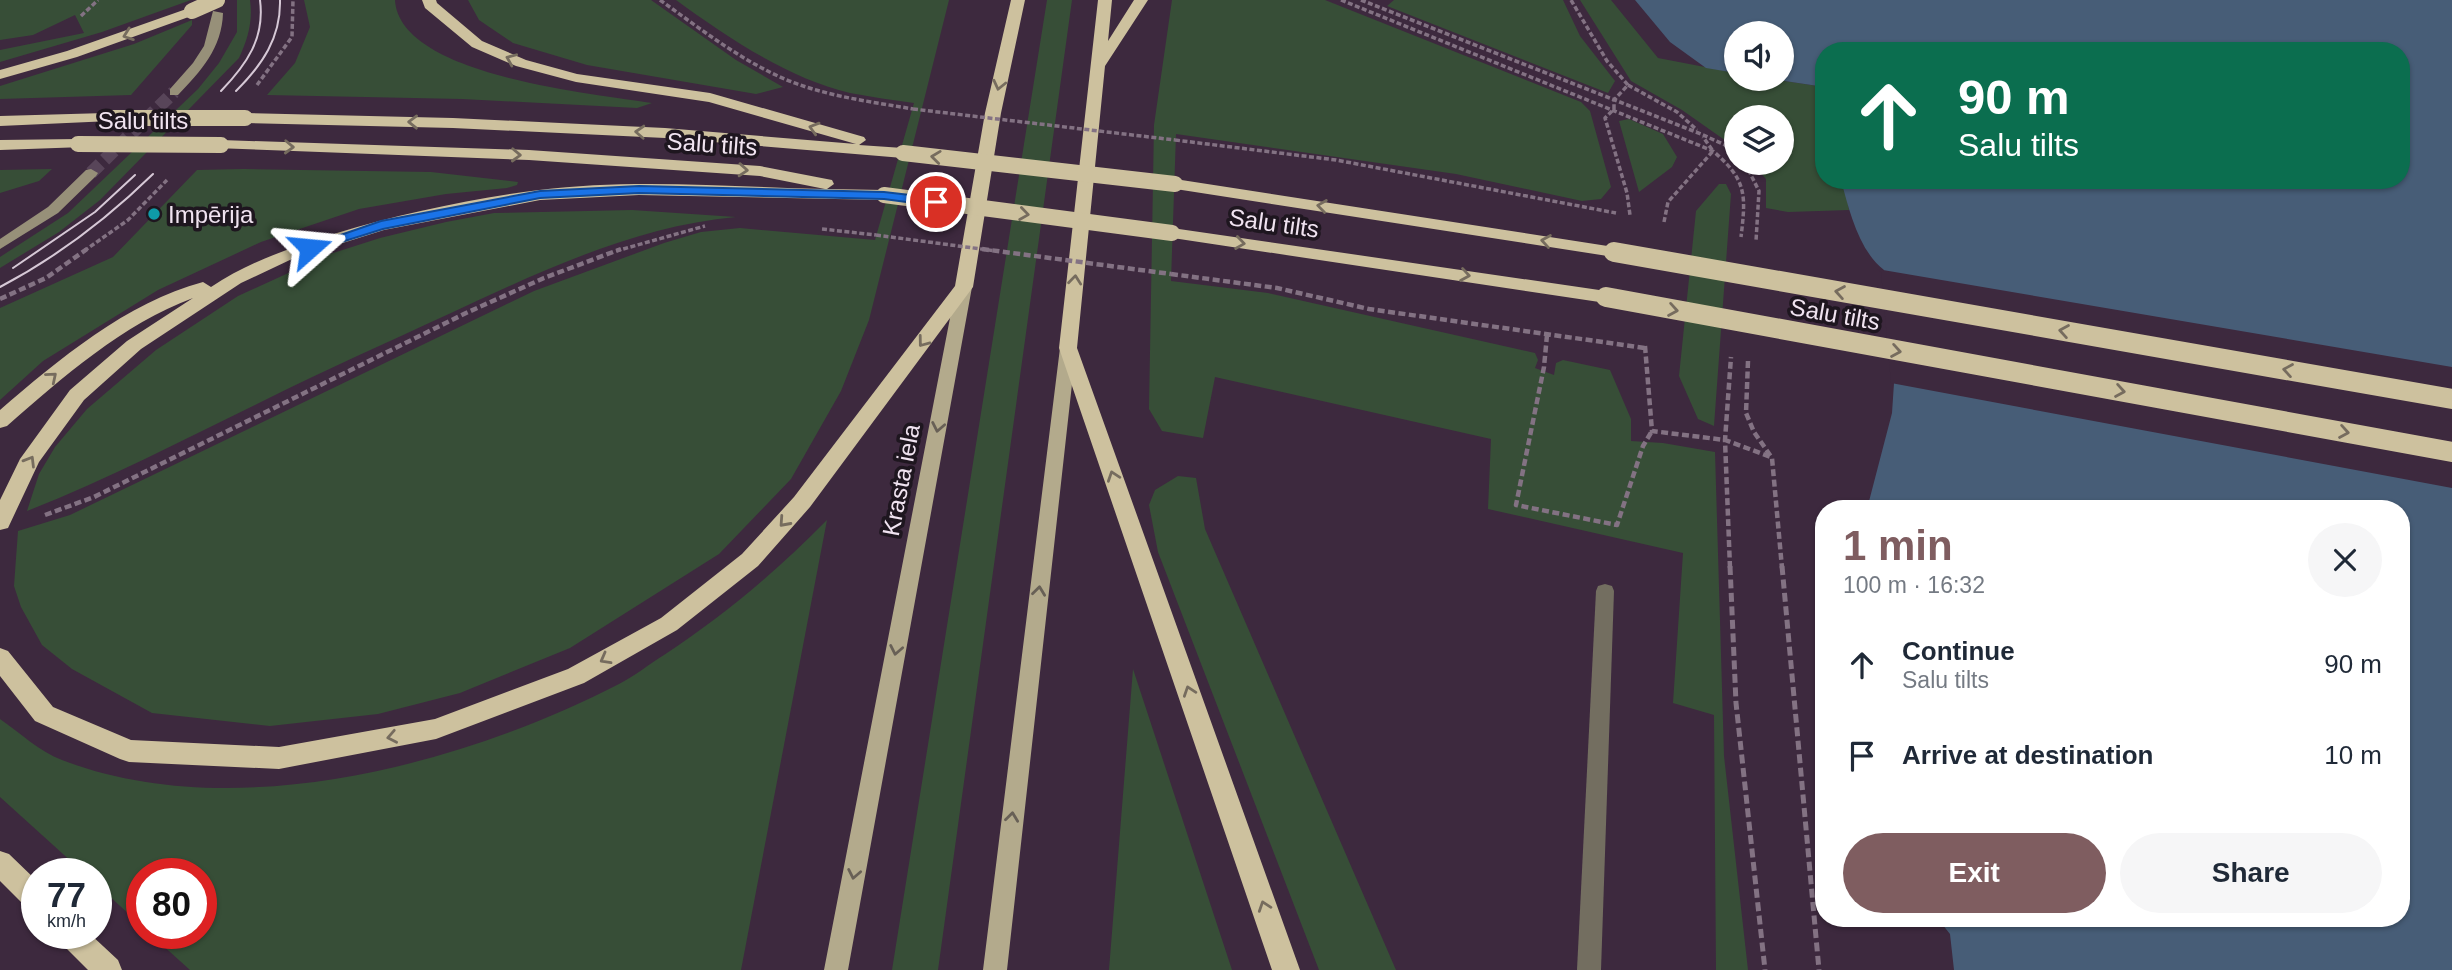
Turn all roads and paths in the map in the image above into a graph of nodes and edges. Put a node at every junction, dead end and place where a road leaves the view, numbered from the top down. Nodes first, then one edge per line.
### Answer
1 (293, 0) edge
2 (429, 0) edge
3 (660, 0) edge
4 (1005, 0) edge
5 (1018, 0) edge
6 (1104, 0) edge
7 (1141, 0) edge
8 (1341, 0) edge
9 (1361, 0) edge
10 (1571, 0) edge
11 (217, 7) edge
12 (1014, 18) junction
13 (1098, 68) junction
14 (0, 75) edge
15 (1628, 85) junction
16 (252, 90) dead end
17 (174, 92) tunnel mouth
18 (1614, 100) junction
19 (1614, 109) junction
20 (0, 121) edge
21 (1701, 134) junction
22 (0, 145) edge
23 (1724, 145) edge
24 (1713, 151) junction
25 (903, 153) junction
26 (90, 173) tunnel mouth
27 (172, 175) dead end
28 (1754, 175) edge
29 (884, 195) junction
30 (1668, 202) dead end
31 (716, 223) dead end
32 (821, 229) dead end
33 (1741, 240) dead end
34 (0, 245) edge
35 (1755, 252) dead end
36 (235, 279) junction
37 (964, 287) junction
38 (0, 299) edge
39 (1547, 335) junction
40 (1645, 336) dead end
41 (1068, 348) junction
42 (1645, 348) junction
43 (1732, 349) dead end
44 (1748, 356) dead end
45 (2452, 399) edge
46 (0, 421) edge
47 (1652, 431) junction
48 (1725, 440) junction
49 (2452, 452) edge
50 (1772, 458) junction
51 (43, 516) dead end
52 (0, 522) edge
53 (1605, 591) dead end
54 (0, 658) edge
55 (0, 863) edge
56 (21, 884) edge
57 (1815, 926) edge
58 (1815, 927) edge
59 (86, 949) edge
60 (108, 970) edge
61 (836, 970) edge
62 (995, 970) edge
63 (1286, 970) edge
64 (1589, 970) edge
65 (1765, 970) edge
66 (1819, 970) edge

1 - 16 path
25 -> 2 highway
3 - 19 path, bridge
4 - 12 highway
5 - 12 highway, Krasta iela
6 - 13 highway
7 - 13 highway
8 - 19 path
9 - 18 path
10 - 15 path
11 -> 14 highway, bridge
11 - 17 street
12 -> 37 highway, Krasta iela
41 -> 13 highway
15 - 18 path
15 - 21 path
18 - 19 path
18 - 21 path
19 - 24 path
25 -> 20 highway, Salu tilts, bridge
21 - 23 path
21 - 24 path
22 -> 29 highway, Salu tilts, bridge
24 - 30 path
24 - 33 path
45 -> 25 highway, Salu tilts, bridge
26 - 34 street
27 - 38 path
28 - 35 path
29 - 36 highway
29 -> 49 highway, Salu tilts, bridge
31 - 51 path
32 - 39 path, bridge
46 -> 36 highway
52 -> 36 highway
37 -> 54 highway
37 -> 61 main road, Krasta iela
39 - 42 path
39 - 47 path
40 - 42 path
62 -> 41 main road
63 -> 41 highway
42 - 47 path
43 - 48 path
44 - 50 path
47 - 48 path
48 - 50 path
48 - 65 path
50 - 57 path
53 - 64 lane
55 - 56 highway
58 - 66 path
59 - 60 highway

